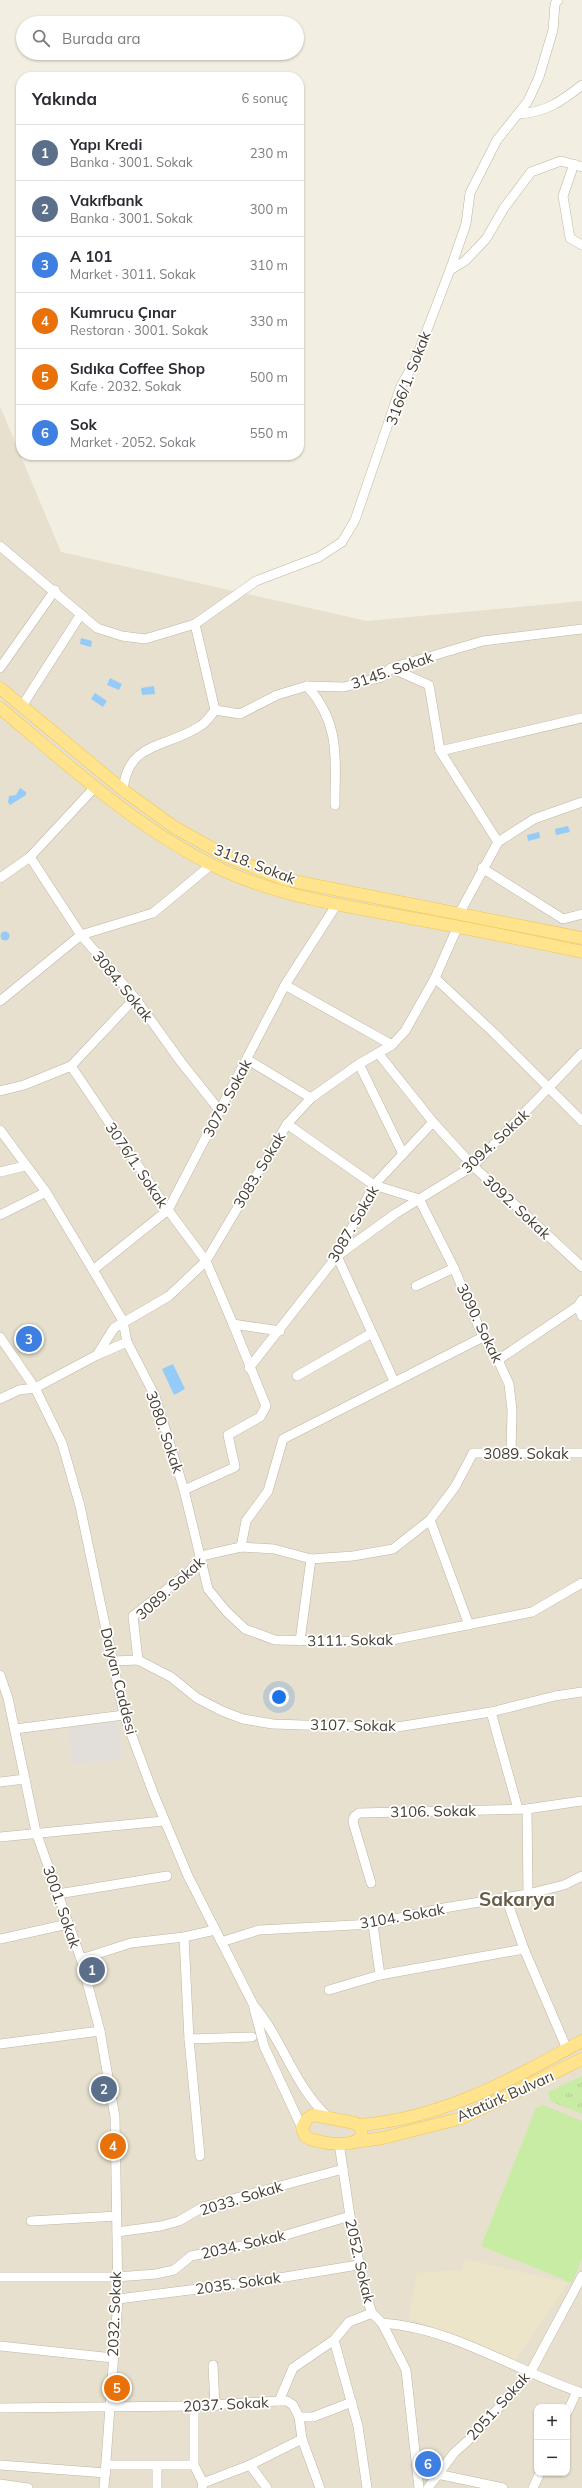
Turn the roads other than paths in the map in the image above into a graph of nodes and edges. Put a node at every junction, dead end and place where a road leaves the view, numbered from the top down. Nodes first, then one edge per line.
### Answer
1 (558, 0) edge
2 (582, 85) edge
3 (518, 114) junction
4 (578, 165) edge
5 (582, 244) edge
6 (450, 270) junction
7 (0, 546) edge
8 (55, 590) junction
9 (81, 614) junction
10 (195, 624) junction
11 (582, 629) edge
12 (0, 668) edge
13 (391, 668) junction
14 (307, 686) junction
15 (0, 688) edge
16 (22, 706) junction
17 (0, 708) edge
18 (215, 710) junction
19 (582, 718) edge
20 (440, 751) junction
21 (95, 787) junction
22 (123, 790) junction
23 (582, 802) edge
24 (335, 805) dead end
25 (498, 842) junction
26 (30, 857) junction
27 (211, 865) junction
28 (482, 868) junction
29 (0, 878) edge
30 (337, 904) junction
31 (460, 912) junction
32 (582, 914) edge
33 (458, 926) junction
34 (81, 935) junction
35 (582, 938) edge
36 (582, 952) edge
37 (434, 978) junction
38 (285, 985) junction
39 (135, 998) junction
40 (0, 1002) edge
41 (392, 1045) junction
42 (378, 1053) junction
43 (582, 1053) edge
44 (248, 1060) junction
45 (359, 1064) junction
46 (71, 1066) junction
47 (549, 1089) junction
48 (0, 1091) edge
49 (311, 1098) junction
50 (220, 1111) junction
51 (582, 1121) edge
52 (433, 1122) junction
53 (287, 1124) junction
54 (0, 1130) edge
55 (403, 1154) junction
56 (25, 1166) junction
57 (473, 1166) junction
58 (0, 1172) edge
59 (374, 1185) junction
60 (46, 1192) junction
61 (419, 1200) junction
62 (168, 1210) junction
63 (0, 1215) edge
64 (337, 1256) junction
65 (206, 1261) junction
66 (582, 1267) edge
67 (454, 1268) junction
68 (93, 1270) junction
69 (416, 1286) dead end
70 (580, 1303) edge
71 (582, 1316) edge
72 (123, 1321) junction
73 (233, 1324) junction
74 (280, 1331) junction
75 (372, 1334) junction
76 (0, 1337) edge
77 (483, 1337) junction
78 (127, 1342) junction
79 (97, 1355) junction
80 (498, 1360) junction
81 (249, 1368) junction
82 (297, 1376) dead end
83 (394, 1381) junction
84 (35, 1388) junction
85 (0, 1399) edge
86 (582, 1453) edge
87 (511, 1454) junction
88 (184, 1490) junction
89 (430, 1520) junction
90 (241, 1547) junction
91 (201, 1556) junction
92 (311, 1559) junction
93 (582, 1583) edge
94 (469, 1625) junction
95 (300, 1641) junction
96 (138, 1660) junction
97 (113, 1661) junction
98 (0, 1675) edge
99 (582, 1692) edge
100 (4, 1698) edge
101 (491, 1712) junction
102 (124, 1715) junction
103 (15, 1729) junction
104 (25, 1779) junction
105 (0, 1782) edge
106 (582, 1801) edge
107 (522, 1809) junction
108 (164, 1820) junction
109 (36, 1832) junction
110 (0, 1837) edge
111 (167, 1876) dead end
112 (582, 1876) edge
113 (371, 1883) dead end
114 (58, 1894) junction
115 (528, 1894) junction
116 (506, 1898) junction
117 (68, 1924) junction
118 (373, 1924) junction
119 (215, 1930) junction
120 (184, 1937) junction
121 (0, 1939) edge
122 (221, 1942) junction
123 (524, 1948) junction
124 (81, 1959) junction
125 (380, 1975) junction
126 (329, 1990) dead end
127 (254, 2006) junction
128 (100, 2031) junction
129 (252, 2037) dead end
130 (189, 2039) junction
131 (582, 2041) edge
132 (0, 2044) edge
133 (567, 2049) junction
134 (582, 2059) edge
135 (328, 2117) junction
136 (359, 2125) junction
137 (302, 2128) junction
138 (355, 2142) junction
139 (340, 2143) junction
140 (200, 2156) dead end
141 (115, 2164) joint
142 (343, 2169) junction
143 (117, 2216) junction
144 (350, 2216) junction
145 (31, 2221) dead end
146 (117, 2232) junction
147 (358, 2264) junction
148 (582, 2276) edge
149 (0, 2277) edge
150 (116, 2277) junction
151 (118, 2299) junction
152 (372, 2313) junction
153 (382, 2323) junction
154 (334, 2340) junction
155 (0, 2346) edge
156 (113, 2358) junction
157 (213, 2364) dead end
158 (530, 2373) junction
159 (579, 2392) edge
160 (279, 2401) junction
161 (352, 2402) junction
162 (194, 2406) junction
163 (215, 2406) junction
164 (112, 2407) junction
165 (0, 2408) edge
166 (570, 2408) edge
167 (299, 2417) junction
168 (302, 2439) junction
169 (194, 2465) junction
170 (250, 2465) junction
171 (0, 2466) edge
172 (157, 2467) junction
173 (106, 2469) junction
174 (437, 2474) junction
175 (539, 2476) edge
176 (0, 2484) edge
177 (203, 2486) edge
178 (28, 2488) edge
179 (104, 2488) edge
180 (157, 2488) edge
181 (267, 2488) edge
182 (320, 2488) edge
183 (367, 2488) edge
184 (419, 2488) edge
185 (428, 2488) edge
186 (503, 2488) edge
187 (533, 2488) edge

1 - 3 street, 3166/1. Sokak
2 - 3 street
3 - 6 street, 3166/1. Sokak
4 - 5 street
4 - 6 street
6 - 10 street, 3166/1. Sokak
7 - 8 street, 3166/1. Sokak
8 - 9 street, 3166/1. Sokak
8 - 12 street
9 - 10 street, 3166/1. Sokak
9 - 16 street
10 - 18 street
11 - 13 street, 3145. Sokak
13 - 14 street, 3145. Sokak
13 - 20 street
14 - 18 street, 3145. Sokak
14 - 24 street
15 - 16 main road, 3118. Sokak
16 - 22 main road, 3118. Sokak
17 - 21 main road, 3118. Sokak
18 - 22 street
19 - 20 street
20 - 25 street
21 - 26 street
21 - 27 main road, 3118. Sokak
22 - 31 main road, 3118. Sokak
23 - 25 street
25 - 28 street
26 - 29 street
26 - 34 street, 3084. Sokak
27 - 30 main road, 3118. Sokak
27 - 34 street
28 - 31 street
28 - 32 street
30 - 33 main road, 3118. Sokak
30 - 38 street, 3079. Sokak
31 - 35 main road, 3118. Sokak
33 - 36 main road, 3118. Sokak
33 - 37 street, 3083. Sokak
34 - 39 street, 3084. Sokak
34 - 40 street
37 - 41 street, 3083. Sokak
37 - 47 street
38 - 41 street
38 - 44 street, 3079. Sokak
39 - 46 street
39 - 50 street, 3084. Sokak
41 - 42 street, 3083. Sokak
42 - 45 street, 3083. Sokak
42 - 52 street, 3092. Sokak
43 - 47 street, 3094. Sokak
44 - 49 street
44 - 50 street, 3079. Sokak
45 - 49 street, 3083. Sokak
45 - 55 street
46 - 48 street
46 - 62 street, 3076/1. Sokak
47 - 51 street
47 - 57 street, 3094. Sokak
49 - 53 street, 3083. Sokak
50 - 62 street, 3079. Sokak
52 - 55 street, 3087. Sokak
52 - 57 street, 3092. Sokak
53 - 59 street
53 - 65 street, 3083. Sokak
54 - 56 street
55 - 59 street, 3087. Sokak
56 - 58 street
56 - 60 street
57 - 61 street, 3094. Sokak
57 - 66 street, 3092. Sokak
59 - 61 street
59 - 64 street, 3087. Sokak
60 - 63 street
60 - 68 street
61 - 64 street, 3094. Sokak
61 - 67 street, 3090. Sokak
62 - 65 street, 3076/1. Sokak
62 - 68 street, 3079. Sokak
64 - 74 street, 3087. Sokak
64 - 75 street
65 - 72 street, 3083. Sokak
65 - 73 street, 3076/1. Sokak
67 - 69 street
67 - 77 street, 3090. Sokak
68 - 72 street
70 - 71 street
70 - 80 street
72 - 78 street, 3080. Sokak
72 - 79 street, 3083. Sokak
73 - 74 street
73 - 81 street, 3076/1. Sokak
74 - 81 street, 3087. Sokak
75 - 82 street
75 - 83 street
76 - 84 street, Dalyan Caddesi
77 - 80 street, 3090. Sokak
77 - 83 street
78 - 79 street
78 - 88 street, 3080. Sokak
79 - 84 street, 3083. Sokak
80 - 87 street, 3090. Sokak
81 - 88 street, 3076/1. Sokak
83 - 90 street
84 - 85 street, 3083. Sokak
84 - 97 street, Dalyan Caddesi
86 - 87 street, 3089. Sokak
87 - 89 street, 3089. Sokak
88 - 91 street, 3080. Sokak
89 - 92 street, 3089. Sokak
89 - 94 street
90 - 91 street, 3089. Sokak
90 - 92 street, 3089. Sokak
91 - 95 street, 3111. Sokak
91 - 96 street, 3089. Sokak
92 - 95 street
93 - 94 street, 3111. Sokak
94 - 95 street, 3111. Sokak
96 - 97 street
96 - 101 street, 3107. Sokak
97 - 102 street, Dalyan Caddesi
98 - 100 street, 3001. Sokak
99 - 101 street, 3107. Sokak
100 - 103 street, 3001. Sokak
101 - 107 street
102 - 103 street
102 - 108 street, Dalyan Caddesi
103 - 104 street, 3001. Sokak
104 - 105 street
104 - 109 street, 3001. Sokak
106 - 107 street, 3106. Sokak
107 - 113 street, 3106. Sokak
107 - 115 street
108 - 109 street
108 - 119 street, Dalyan Caddesi
109 - 110 street
109 - 114 street, 3001. Sokak
111 - 114 street
112 - 115 street, 3104. Sokak
114 - 117 street, 3001. Sokak
115 - 116 street, 3104. Sokak
116 - 118 street, 3104. Sokak
116 - 123 street
117 - 121 street
117 - 124 street, 3001. Sokak
118 - 122 street, 3104. Sokak
118 - 125 street
119 - 120 street
119 - 122 street, Dalyan Caddesi
120 - 124 street
120 - 130 street
122 - 127 street, Dalyan Caddesi
123 - 125 street
123 - 133 street
124 - 128 street, 3001. Sokak
125 - 126 street
127 - 135 street
127 - 137 street
128 - 132 street
128 - 141 street, 3001. Sokak
129 - 130 street
130 - 140 street
131 - 133 main road, Atatürk Bulvarı
133 - 136 main road, Atatürk Bulvarı
134 - 138 main road, Atatürk Bulvarı
135 - 136 main road, Atatürk Bulvarı
135 - 137 main road, Atatürk Bulvarı
136 - 138 main road
137 - 139 main road, Atatürk Bulvarı
138 - 139 main road, Atatürk Bulvarı
139 - 142 street, 2052. Sokak
141 - 143 street, 2032. Sokak
142 - 144 street, 2052. Sokak
142 - 146 street, 2033. Sokak
143 - 145 street
143 - 146 street, 2032. Sokak
144 - 147 street, 2052. Sokak
144 - 150 street, 2034. Sokak
146 - 150 street, 2032. Sokak
147 - 151 street, 2035. Sokak
147 - 152 street, 2052. Sokak
148 - 158 street, 2051. Sokak
149 - 150 street, 2034. Sokak
150 - 151 street, 2032. Sokak
151 - 156 street, 2032. Sokak
152 - 153 street, 2052. Sokak
152 - 154 street, 2037. Sokak
153 - 158 street
153 - 184 street, 2052. Sokak
154 - 160 street, 2037. Sokak
154 - 161 street
155 - 156 street
156 - 164 street, 2032. Sokak
157 - 163 street
158 - 159 street
158 - 174 street, 2051. Sokak
159 - 166 street
160 - 163 street, 2037. Sokak
160 - 167 street
161 - 167 street
161 - 183 street
162 - 163 street, 2037. Sokak
162 - 164 street, 2037. Sokak
162 - 169 street
164 - 165 street, 2037. Sokak
164 - 173 street, 2032. Sokak
167 - 168 street
168 - 170 street
168 - 182 street
169 - 172 street
169 - 177 street
170 - 177 street
170 - 181 street
171 - 173 street
172 - 173 street
172 - 180 street
173 - 179 street, 2032. Sokak
174 - 185 street, 2051. Sokak
174 - 186 street
175 - 187 street
176 - 178 street

